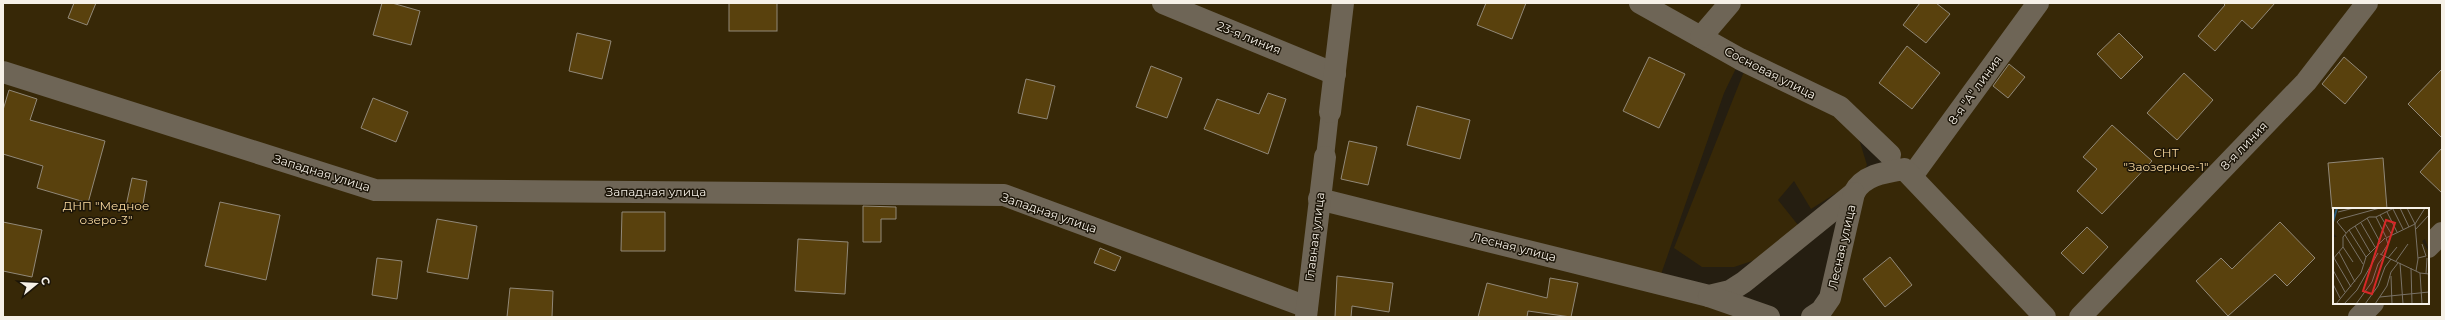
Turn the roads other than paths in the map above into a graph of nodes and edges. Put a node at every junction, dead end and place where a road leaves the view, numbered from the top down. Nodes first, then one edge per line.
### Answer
1 (1163, 3) edge
2 (1343, 3) edge
3 (1640, 3) edge
4 (1730, 3) edge
5 (2038, 3) edge
6 (2366, 3) edge
7 (1701, 37) junction
8 (3, 72) edge
9 (1335, 74) junction
10 (1330, 112) joint
11 (1325, 157) joint
12 (1902, 167) junction
13 (1854, 194) junction
14 (1319, 199) junction
15 (2442, 233) edge
16 (2429, 246) edge
17 (1709, 296) junction
18 (2372, 304) edge
19 (1833, 308) edge
20 (1306, 312) edge
21 (1769, 317) edge
22 (1812, 317) edge
23 (2045, 317) edge
24 (2080, 317) edge
25 (2359, 317) edge

1 - 9 street, 23-я линия
2 - 9 street
3 - 7 street, Сосновая улица
4 - 7 street
5 - 12 street, 8-я "А" линия
6 - 24 street, 8-я линия
7 - 12 street, Сосновая улица
8 - 20 street, Западная улица
9 - 10 street
10 - 11 street
11 - 14 street, Главная улица
12 - 13 street, Лесная улица
12 - 23 street, Сосновая улица
13 - 17 street, Лесная улица
13 - 19 street, Лесная улица
14 - 17 street, Лесная улица
14 - 20 street, Главная улица
15 - 16 street
17 - 21 street, Лесная улица
18 - 25 street
19 - 22 street, Лесная улица

